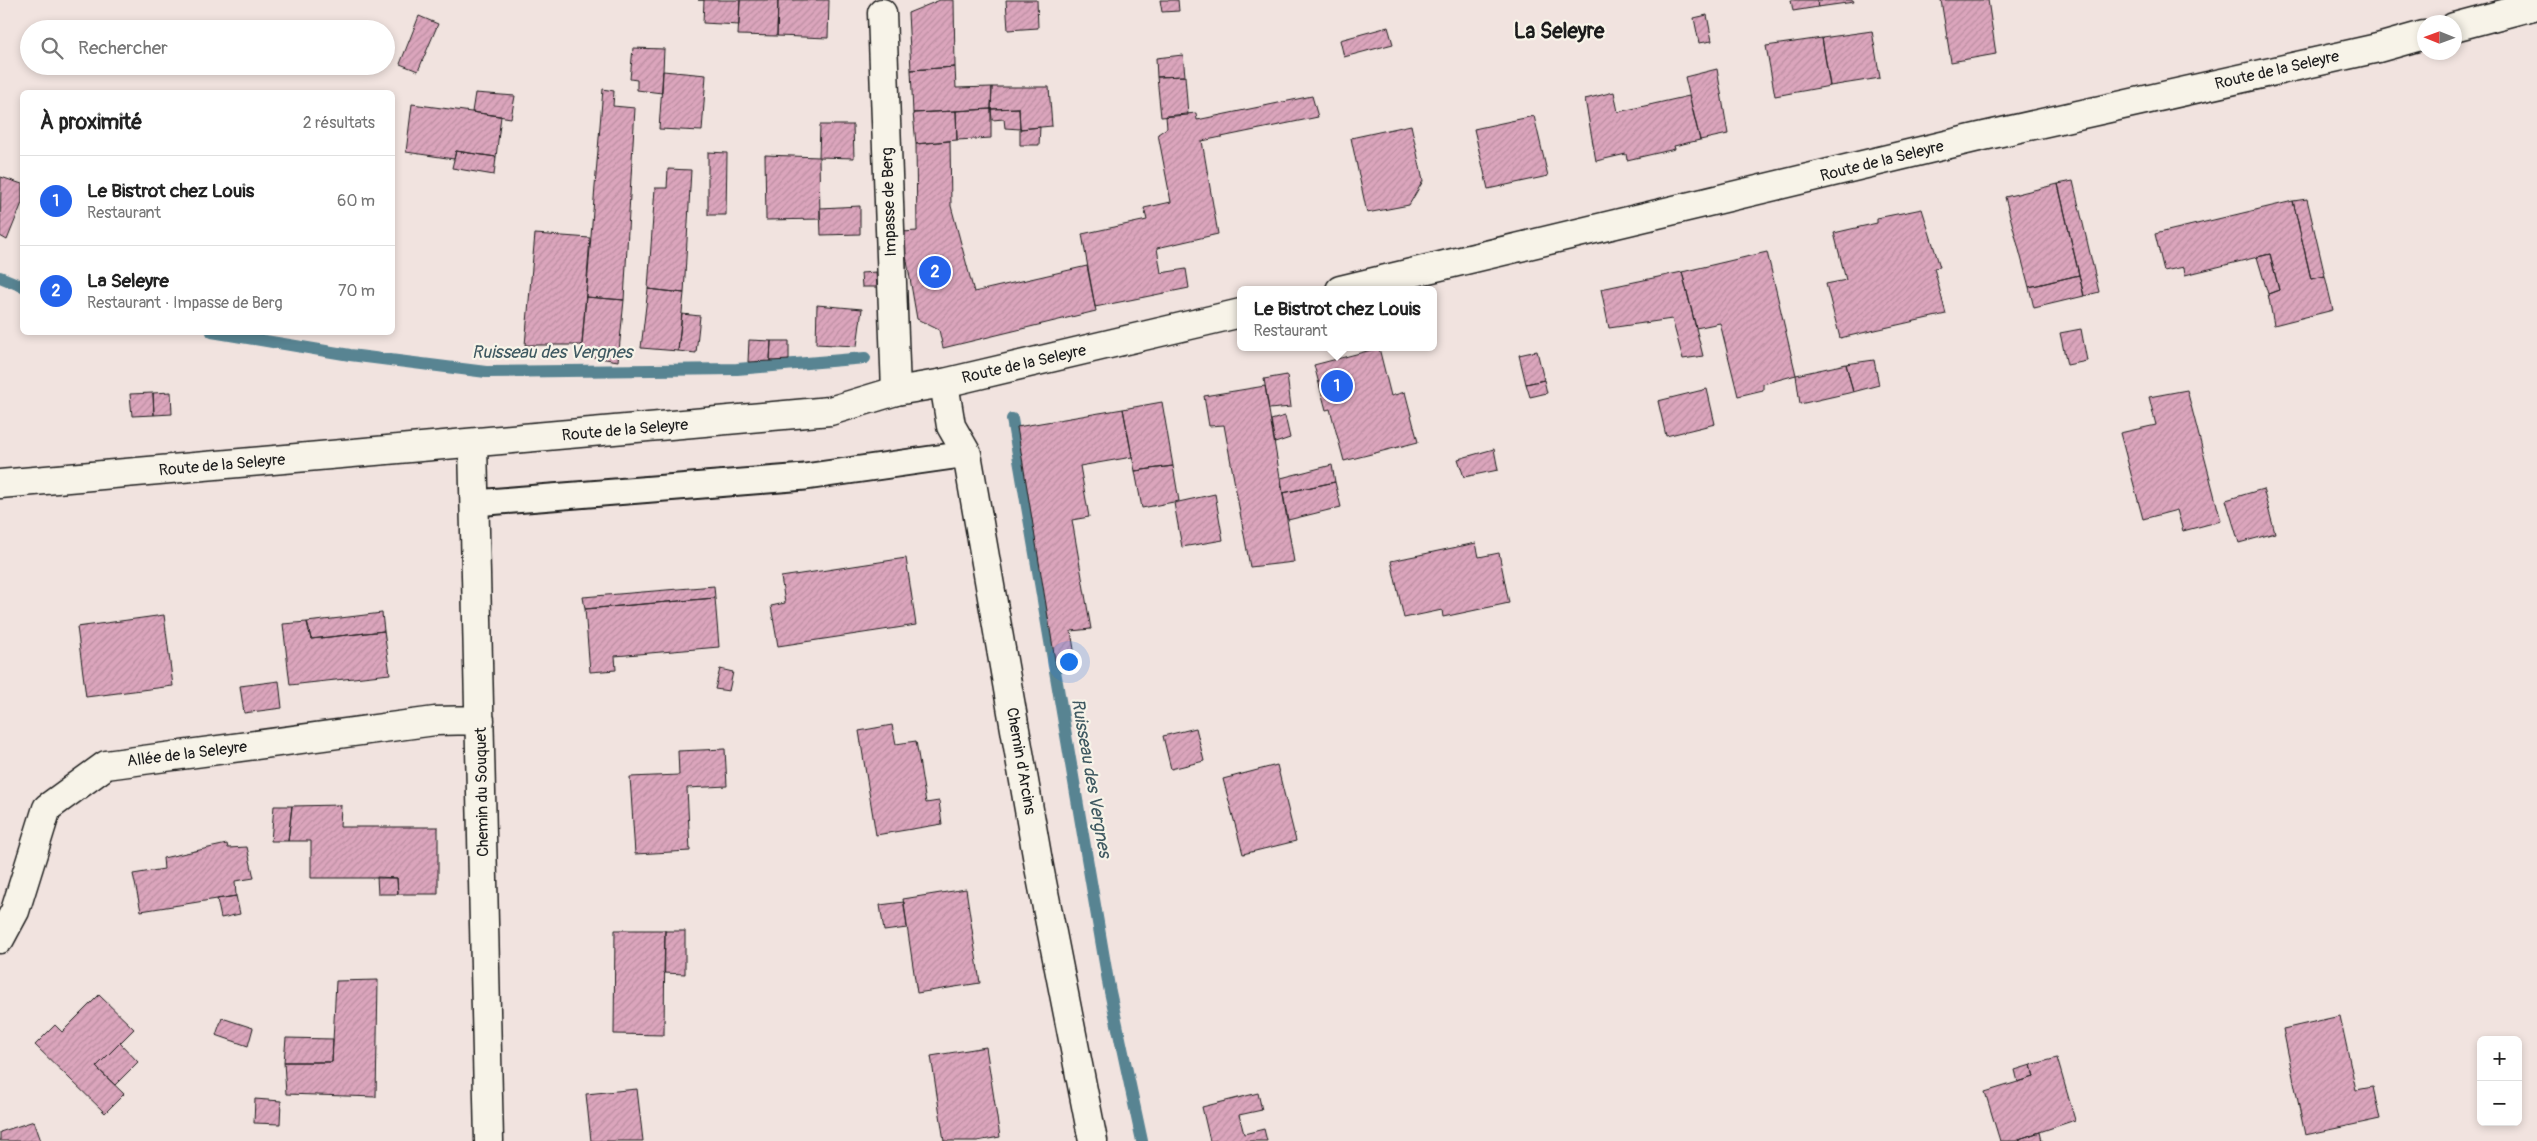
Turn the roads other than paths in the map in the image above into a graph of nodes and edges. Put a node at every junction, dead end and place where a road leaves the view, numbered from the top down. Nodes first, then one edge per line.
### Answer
1 (2537, 5) edge
2 (882, 13) dead end
3 (2462, 25) edge
4 (2417, 37) edge
5 (1357, 286) edge
6 (1237, 314) edge
7 (944, 383) junction
8 (896, 391) junction
9 (474, 444) junction
10 (967, 454) junction
11 (0, 484) edge
12 (475, 503) junction
13 (480, 720) junction
14 (0, 939) edge
15 (489, 1141) edge
16 (1093, 1141) edge

1 - 3 street
2 - 8 street, Impasse de Berg
4 - 5 street, Route de la Seleyre
6 - 7 street, Route de la Seleyre
7 - 8 street, Route de la Seleyre
7 - 10 street, Chemin d'Arcins
8 - 9 street, Route de la Seleyre
9 - 11 street, Route de la Seleyre
9 - 12 street, Chemin du Souquet
10 - 12 lane
10 - 16 street, Chemin d'Arcins
12 - 13 street, Chemin du Souquet
13 - 14 street, Allée de la Seleyre
13 - 15 street, Chemin du Souquet

